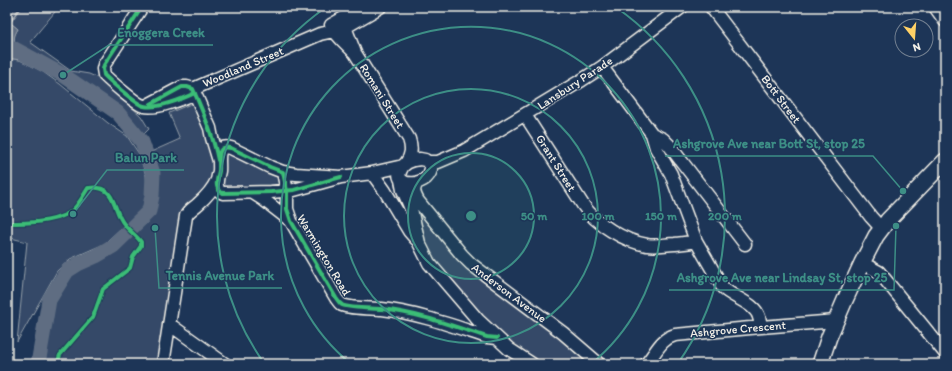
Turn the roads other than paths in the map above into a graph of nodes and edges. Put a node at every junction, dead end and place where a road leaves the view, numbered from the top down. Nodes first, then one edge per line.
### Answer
1 (142, 7) edge
2 (363, 7) edge
3 (380, 7) edge
4 (682, 7) edge
5 (712, 7) edge
6 (935, 7) edge
7 (945, 20) edge
8 (339, 27) junction
9 (602, 67) junction
10 (194, 91) junction
11 (525, 115) junction
12 (210, 128) junction
13 (652, 134) junction
14 (409, 138) junction
15 (231, 148) junction
16 (464, 151) junction
17 (219, 161) junction
18 (945, 161) edge
19 (429, 162) junction
20 (405, 164) junction
21 (283, 172) junction
22 (372, 173) junction
23 (341, 177) junction
24 (217, 180) junction
25 (401, 180) junction
26 (421, 180) junction
27 (287, 191) junction
28 (226, 193) junction
29 (253, 193) junction
30 (199, 203) junction
31 (428, 213) junction
32 (413, 219) junction
33 (291, 221) junction
34 (881, 228) junction
35 (696, 240) junction
36 (419, 241) junction
37 (744, 244) dead end
38 (862, 263) junction
39 (478, 320) junction
40 (836, 321) junction
41 (169, 324) junction
42 (761, 327) junction
43 (459, 328) junction
44 (497, 338) junction
45 (945, 353) edge
46 (648, 362) edge
47 (163, 364) edge
48 (225, 364) edge
49 (532, 364) edge
50 (599, 364) edge
51 (820, 364) edge

1 - 10 street, Woodland Street
2 - 8 street, Woodland Street
3 - 8 street, Woodland Street
4 - 9 street, Lansbury Parade
5 - 34 street, Bott Street
6 - 7 street
8 - 10 street, Woodland Street
8 - 14 street, Romani Street
9 - 11 street, Lansbury Parade
9 - 13 street
10 - 12 street
11 - 16 street, Lansbury Parade
11 - 35 street, Grant Street
12 - 15 street
12 - 17 street
13 - 35 street
13 - 37 street
14 - 19 street, Romani Street
14 - 20 street, Romani Street
15 - 17 street
15 - 21 street
16 - 19 street, Lansbury Parade
16 - 26 street, Lansbury Parade
17 - 24 street
18 - 34 main road
19 - 20 street
19 - 26 street
20 - 22 street
20 - 25 street
21 - 23 street
21 - 27 street
22 - 23 street
22 - 25 street
22 - 36 street
23 - 27 street
24 - 28 street
24 - 30 street
25 - 26 street
25 - 32 street
26 - 31 street, Anderson Avenue
27 - 29 street
27 - 33 street, Warmington Road
28 - 29 street
28 - 30 street
29 - 33 street, Warmington Road
30 - 41 street
31 - 32 street
31 - 50 street, Anderson Avenue
32 - 36 street
33 - 43 street, Warmington Road
34 - 38 main road
35 - 42 street
36 - 39 street
38 - 40 main road
38 - 45 street
39 - 43 street, Warmington Road
39 - 44 street
40 - 42 street, Ashgrove Crescent
40 - 51 main road
41 - 47 street
41 - 48 street
42 - 46 street, Ashgrove Crescent
43 - 44 street, Warmington Road
44 - 49 street

